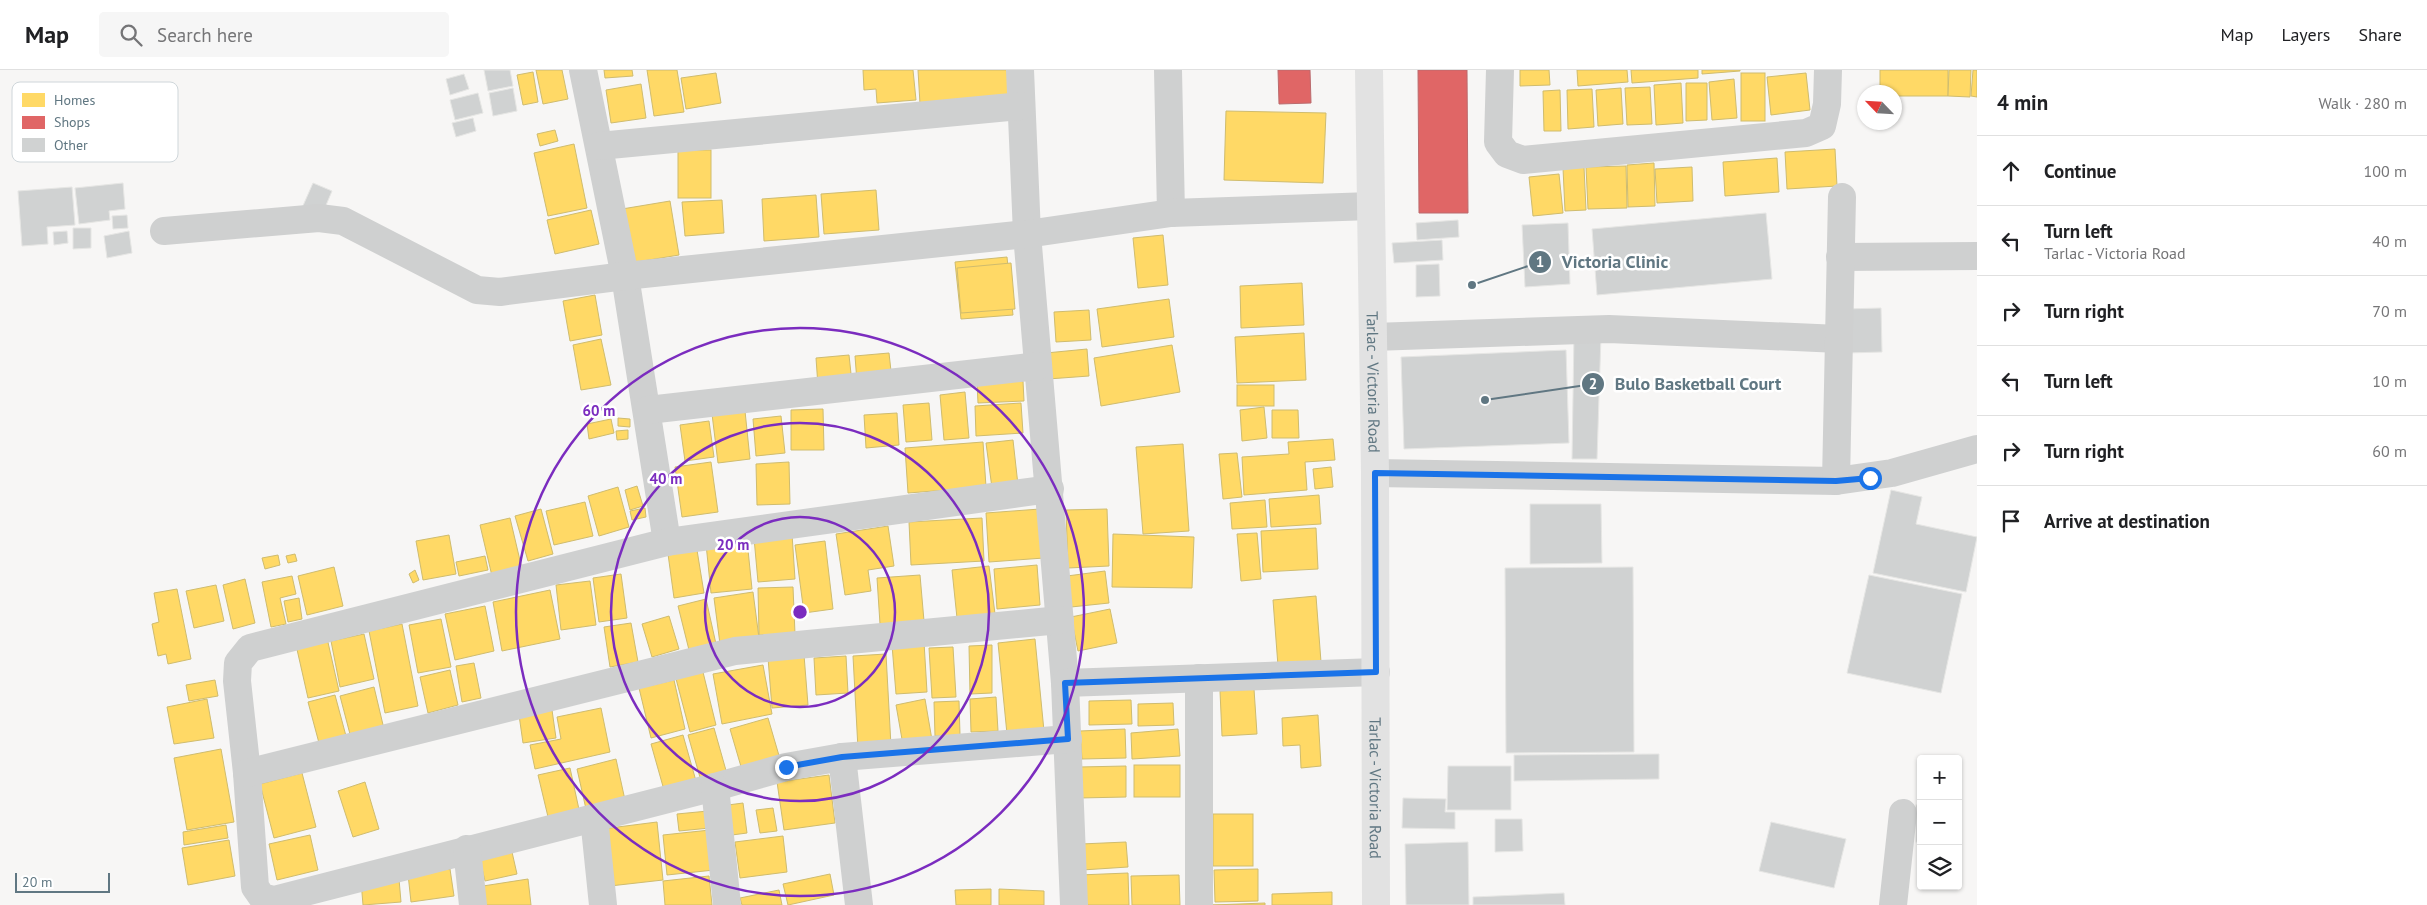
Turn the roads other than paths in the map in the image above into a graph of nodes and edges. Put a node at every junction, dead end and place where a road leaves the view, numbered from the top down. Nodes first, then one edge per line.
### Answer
1 (583, 70) edge
2 (1020, 70) edge
3 (1168, 70) edge
4 (1369, 70) edge
5 (1500, 70) edge
6 (1828, 70) edge
7 (1022, 106) junction
8 (599, 146) junction
9 (1842, 197) dead end
10 (1372, 206) junction
11 (1171, 213) junction
12 (164, 231) dead end
13 (1027, 234) junction
14 (1977, 256) edge
15 (1840, 257) junction
16 (625, 276) junction
17 (1373, 337) junction
18 (1839, 339) junction
19 (1038, 366) junction
20 (648, 410) junction
21 (1977, 449) edge
22 (1375, 473) junction
23 (1836, 481) junction
24 (1050, 489) junction
25 (667, 542) junction
26 (1060, 620) junction
27 (1376, 672) junction
28 (1199, 678) junction
29 (1065, 683) junction
30 (1068, 739) junction
31 (842, 757) junction
32 (247, 774) junction
33 (716, 787) junction
34 (1903, 813) dead end
35 (594, 818) junction
36 (467, 850) junction
37 (341, 893) edge
38 (473, 905) edge
39 (603, 905) edge
40 (727, 905) edge
41 (859, 905) edge
42 (1074, 905) edge
43 (1199, 905) edge
44 (1376, 905) edge
45 (1893, 905) edge

1 - 8 street
2 - 7 street
3 - 11 street
4 - 10 main road, Tarlac - Victoria Road
5 - 6 street
7 - 8 street
7 - 13 street
8 - 16 street
9 - 15 street
10 - 11 street
10 - 17 main road, Tarlac - Victoria Road
11 - 13 street
12 - 16 street
13 - 16 street
13 - 19 street
14 - 15 street
15 - 18 street
16 - 20 street
17 - 18 street
17 - 22 main road, Tarlac - Victoria Road
18 - 23 street
19 - 20 street
19 - 24 street
20 - 25 street
21 - 23 street
22 - 23 street
22 - 27 main road, Tarlac - Victoria Road
24 - 25 street
24 - 26 street
25 - 32 street
26 - 29 street
26 - 32 street
27 - 28 street
27 - 44 main road, Tarlac - Victoria Road
28 - 29 street
28 - 43 street
29 - 30 street
30 - 31 street
30 - 42 street
31 - 33 street
31 - 41 street
32 - 37 street
33 - 35 street
33 - 40 street
34 - 45 street
35 - 36 street
35 - 39 street
36 - 37 street
36 - 38 street

